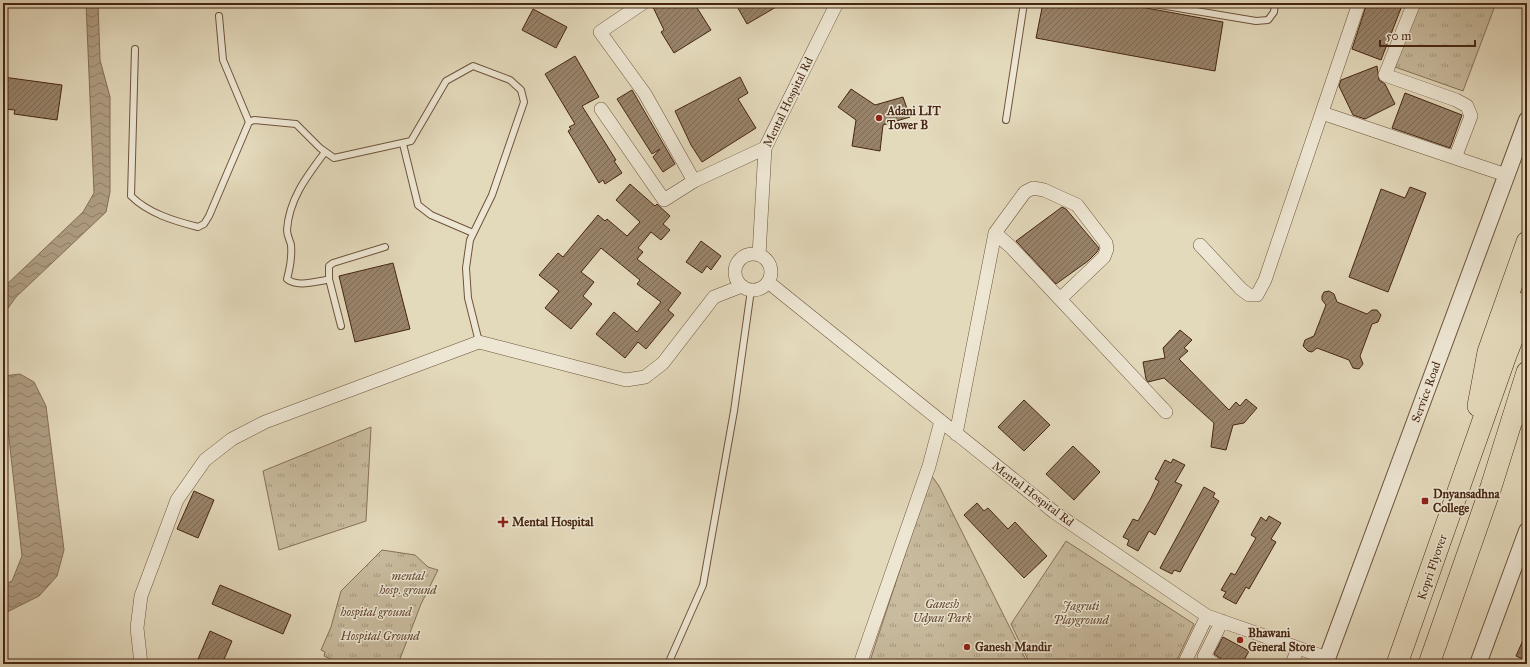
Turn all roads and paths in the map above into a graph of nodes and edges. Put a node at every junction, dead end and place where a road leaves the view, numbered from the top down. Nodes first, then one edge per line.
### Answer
1 (643, 3) edge
2 (837, 3) edge
3 (1024, 3) edge
4 (1148, 3) edge
5 (1275, 3) edge
6 (1359, 3) edge
7 (1414, 3) edge
8 (219, 16) dead end
9 (135, 50) dead end
10 (601, 109) dead end
11 (1322, 113) junction
12 (1006, 120) dead end
13 (1527, 120) edge
14 (249, 122) junction
15 (403, 144) junction
16 (765, 148) junction
17 (325, 152) junction
18 (1455, 158) junction
19 (1506, 175) junction
20 (694, 181) junction
21 (473, 233) junction
22 (995, 233) junction
23 (1527, 242) edge
24 (1200, 246) dead end
25 (386, 247) dead end
26 (759, 255) junction
27 (329, 279) junction
28 (768, 282) junction
29 (746, 288) junction
30 (1060, 299) junction
31 (1527, 302) edge
32 (341, 326) dead end
33 (478, 342) junction
34 (1527, 372) edge
35 (1166, 412) dead end
36 (1526, 417) edge
37 (942, 421) junction
38 (956, 434) junction
39 (1466, 469) junction
40 (1491, 487) junction
41 (1527, 531) edge
42 (1207, 616) junction
43 (1222, 621) junction
44 (1298, 648) junction
45 (1326, 661) edge
46 (141, 664) edge
47 (668, 664) edge
48 (860, 664) edge
49 (1184, 664) edge
50 (1215, 664) edge
51 (1292, 664) edge
52 (1397, 664) edge
53 (1429, 664) edge
54 (1478, 664) edge

1 - 20 street
2 - 16 street, Mental Hospital Rd
3 - 12 lane
4 - 5 lane
6 - 11 street
7 - 18 street
8 - 14 lane
9 - 14 lane
10 - 20 street
11 - 18 street
11 - 24 street
13 - 19 street, Service Road
14 - 17 lane
15 - 17 lane
15 - 21 lane
15 - 21 lane
16 - 20 street
16 - 26 street, Mental Hospital Rd
17 - 27 lane
18 - 19 street
19 - 45 street, Service Road
21 - 33 lane
22 - 30 street
22 - 30 street
22 - 38 street
23 - 39 highway
25 - 27 lane
26 - 28 street
26 - 29 street
27 - 32 lane
28 - 29 street
28 - 37 street, Mental Hospital Rd
29 - 33 street
29 - 47 lane
30 - 35 street
31 - 39 highway
33 - 46 street
34 - 40 highway
36 - 40 highway
37 - 38 street, Mental Hospital Rd
37 - 48 street
38 - 42 street, Mental Hospital Rd
39 - 52 highway, Kopri Flyover
40 - 53 highway
41 - 54 street
42 - 43 street, Mental Hospital Rd
42 - 49 street
43 - 44 street, Mental Hospital Rd
43 - 50 street
44 - 45 street, Mental Hospital Rd
44 - 51 street

